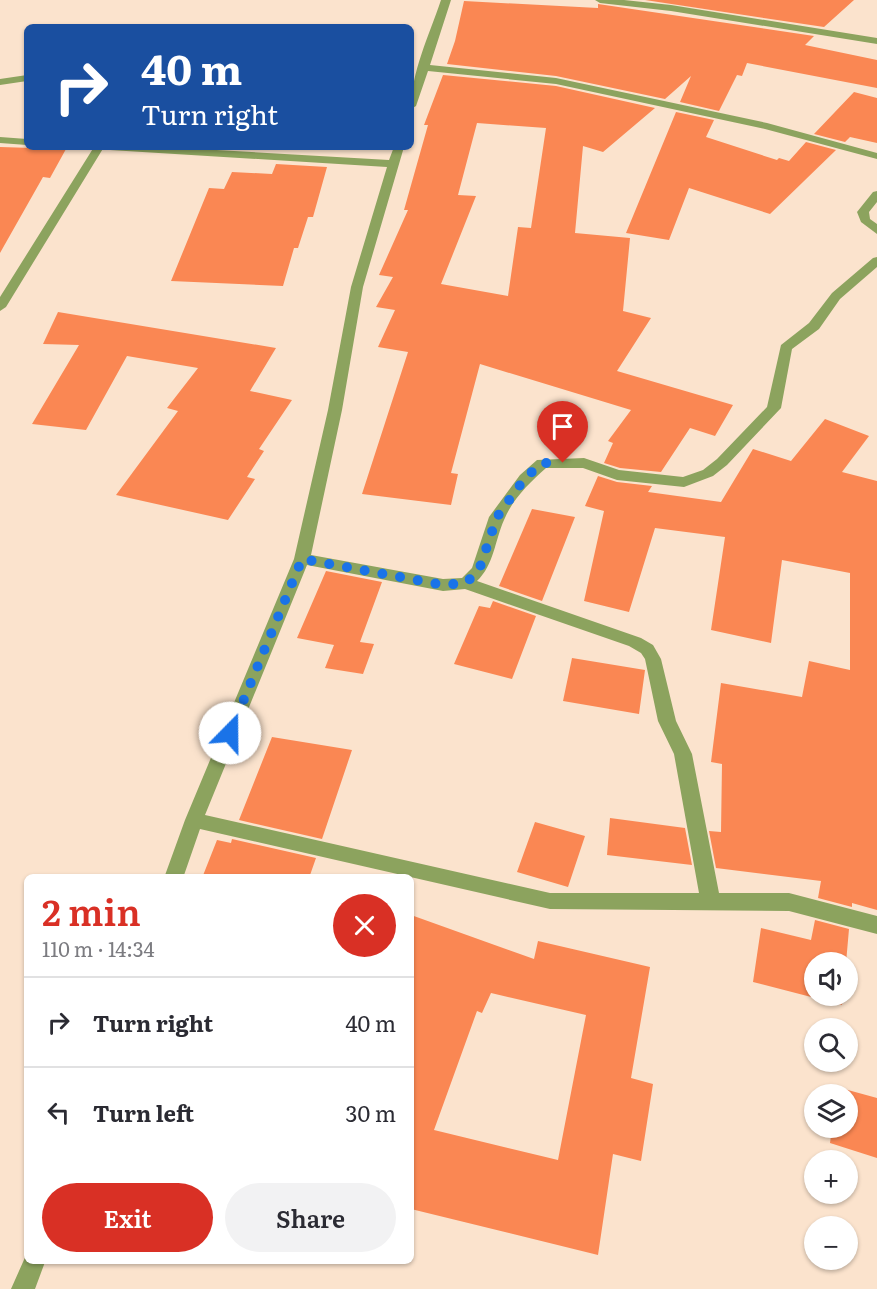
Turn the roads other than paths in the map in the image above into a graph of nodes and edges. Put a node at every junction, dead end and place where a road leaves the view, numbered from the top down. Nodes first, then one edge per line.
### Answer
1 (446, 0) edge
2 (600, 0) edge
3 (877, 41) edge
4 (422, 67) junction
5 (24, 78) edge
6 (0, 82) edge
7 (414, 95) edge
8 (0, 140) edge
9 (24, 142) edge
10 (97, 150) edge
11 (160, 150) edge
12 (398, 150) edge
13 (877, 156) edge
14 (394, 164) junction
15 (877, 194) edge
16 (877, 230) edge
17 (877, 261) edge
18 (0, 307) edge
19 (302, 559) junction
20 (466, 583) junction
21 (194, 820) junction
22 (174, 874) edge
23 (710, 900) junction
24 (877, 925) edge
25 (32, 1264) edge
26 (23, 1289) edge

1 - 4 street
2 - 3 street
4 - 7 street
4 - 13 street
5 - 6 street
8 - 9 street
10 - 18 street
11 - 14 street
12 - 14 street
14 - 19 street
15 - 16 street
17 - 20 street
19 - 20 street
19 - 21 street
20 - 23 street
21 - 22 street
21 - 23 street
23 - 24 street
25 - 26 street

